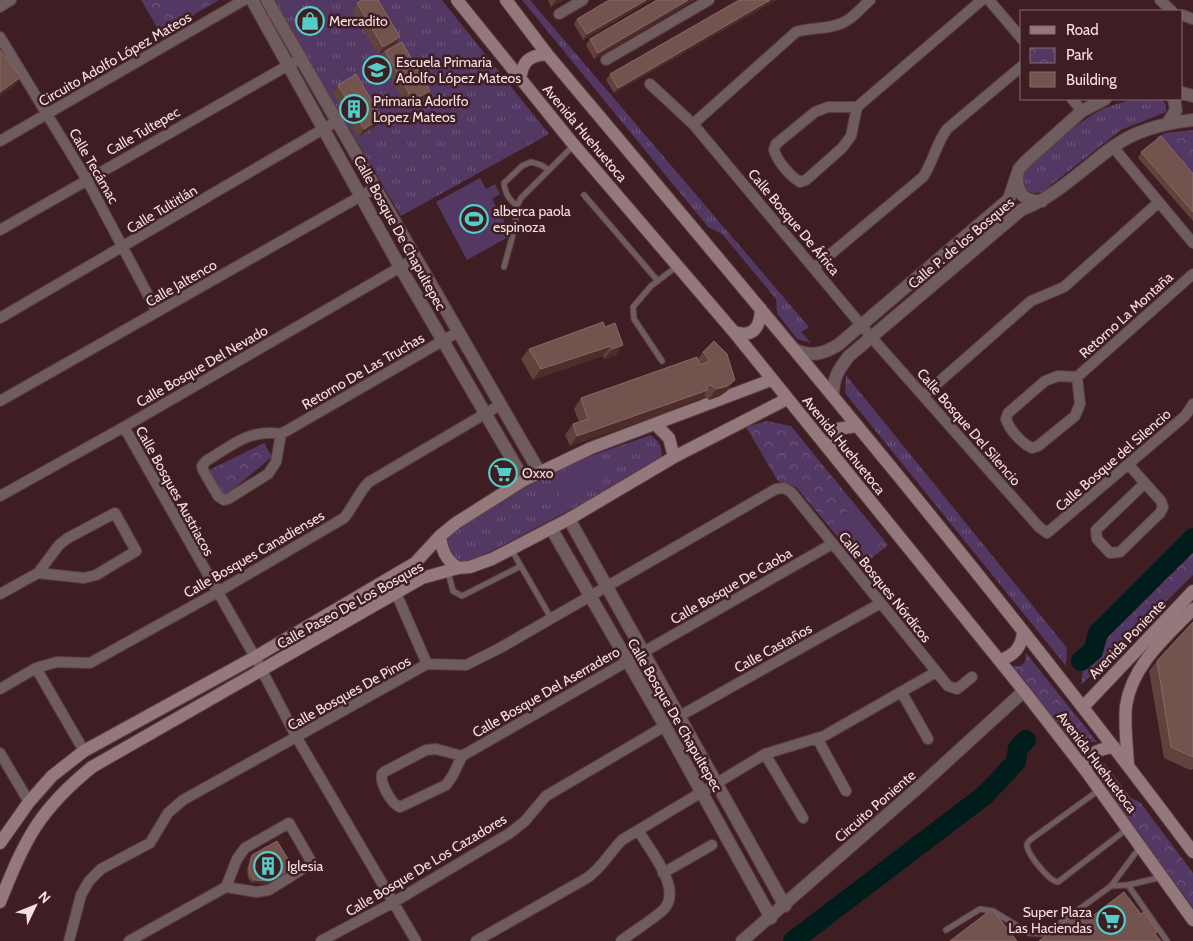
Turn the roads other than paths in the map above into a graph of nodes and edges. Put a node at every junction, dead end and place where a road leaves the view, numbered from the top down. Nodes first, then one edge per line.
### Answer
1 (11, 0) edge
2 (244, 0) edge
3 (252, 0) edge
4 (267, 0) edge
5 (456, 0) edge
6 (506, 0) edge
7 (583, 0) edge
8 (709, 0) edge
9 (870, 0) edge
10 (982, 0) edge
11 (989, 0) edge
12 (1160, 0) edge
13 (0, 7) edge
14 (1171, 10) edge
15 (559, 14) dead end
16 (0, 37) edge
17 (1020, 37) edge
18 (547, 54) junction
19 (301, 58) junction
20 (606, 60) dead end
21 (289, 64) junction
22 (1020, 68) edge
23 (520, 79) junction
24 (650, 84) dead end
25 (1073, 100) edge
26 (1103, 100) edge
27 (1174, 100) edge
28 (857, 107) junction
29 (1082, 111) junction
30 (48, 115) junction
31 (1193, 120) edge
32 (337, 121) junction
33 (1168, 123) junction
34 (693, 124) junction
35 (324, 128) junction
36 (0, 140) edge
37 (574, 145) junction
38 (1113, 147) junction
39 (549, 170) junction
40 (1017, 177) junction
41 (87, 180) junction
42 (375, 188) junction
43 (584, 195) dead end
44 (361, 196) junction
45 (1042, 201) junction
46 (1159, 202) junction
47 (517, 206) junction
48 (0, 230) edge
49 (1193, 243) edge
50 (124, 248) junction
51 (416, 258) junction
52 (678, 266) junction
53 (400, 267) junction
54 (504, 267) dead end
55 (815, 267) junction
56 (1193, 274) edge
57 (658, 281) junction
58 (761, 309) junction
59 (158, 312) junction
60 (0, 318) edge
61 (861, 325) junction
62 (458, 332) junction
63 (734, 332) junction
64 (872, 338) junction
65 (444, 340) junction
66 (795, 350) junction
67 (662, 361) dead end
68 (1077, 377) junction
69 (771, 380) junction
70 (833, 396) junction
71 (923, 396) junction
72 (787, 399) junction
73 (0, 400) edge
74 (1193, 404) edge
75 (500, 405) junction
76 (485, 413) junction
77 (656, 424) junction
78 (857, 426) junction
79 (124, 427) junction
80 (281, 434) junction
81 (830, 450) junction
82 (674, 457) junction
83 (1128, 464) junction
84 (540, 472) junction
85 (524, 480) junction
86 (1146, 483) junction
87 (0, 496) edge
88 (569, 519) junction
89 (551, 528) junction
90 (1047, 533) joint
91 (440, 536) junction
92 (832, 544) junction
93 (510, 548) junction
94 (521, 566) junction
95 (453, 570) junction
96 (38, 573) junction
97 (606, 587) junction
98 (1193, 591) edge
99 (216, 593) junction
100 (396, 593) junction
101 (0, 594) edge
102 (589, 596) junction
103 (881, 603) junction
104 (1193, 609) edge
105 (551, 618) junction
106 (1023, 633) junction
107 (643, 652) junction
108 (255, 657) junction
109 (1000, 660) junction
110 (626, 662) junction
111 (427, 664) junction
112 (36, 668) junction
113 (262, 671) junction
114 (936, 672) junction
115 (972, 677) dead end
116 (0, 689) edge
117 (1024, 691) junction
118 (902, 693) junction
119 (1083, 706) junction
120 (678, 717) junction
121 (665, 726) junction
122 (297, 738) junction
123 (817, 738) junction
124 (928, 739) dead end
125 (1114, 747) junction
126 (84, 750) junction
127 (0, 753) edge
128 (765, 754) junction
129 (462, 756) junction
130 (1128, 764) junction
131 (1086, 771) junction
132 (717, 782) junction
133 (1099, 790) junction
134 (846, 791) dead end
135 (701, 792) junction
136 (28, 802) junction
137 (803, 818) dead end
138 (1127, 829) junction
139 (638, 830) junction
140 (0, 842) edge
141 (712, 845) dead end
142 (1140, 846) junction
143 (1193, 852) edge
144 (663, 873) junction
145 (1162, 877) junction
146 (1128, 885) junction
147 (1111, 886) junction
148 (226, 888) junction
149 (0, 902) edge
150 (394, 902) junction
151 (784, 906) junction
152 (771, 918) junction
153 (1193, 920) edge
154 (946, 930) dead end
155 (69, 941) edge
156 (129, 941) edge
157 (322, 941) edge
158 (416, 941) edge
159 (476, 941) edge
160 (621, 941) edge
161 (742, 941) edge
162 (1168, 941) edge

1 - 13 street
2 - 30 street, Circuito Adolfo López Mateos
3 - 21 street, Calle Bosque De Chapultepec
4 - 19 street, Calle Bosque De Chapultepec
5 - 23 main road, Avenida Huehuetoca
6 - 18 main road, Avenida Huehuetoca
7 - 15 street
8 - 20 street
9 - 34 street
10 - 28 street
11 - 17 street
12 - 14 street
16 - 30 street, Calle Tecámac
18 - 23 main road
18 - 58 main road, Avenida Huehuetoca
19 - 21 street, Calle Tultepec
19 - 32 street, Calle Bosque De Chapultepec
21 - 35 street, Calle Bosque De Chapultepec
21 - 41 street, Calle Tultepec
22 - 55 street
23 - 37 main road, Avenida Huehuetoca
24 - 34 street, Calle Bosque De África
25 - 29 street
26 - 29 street, Calle P. de los Bosques
27 - 33 street
28 - 28 street
29 - 40 street, Calle P. de los Bosques
30 - 36 street, Circuito Adolfo López Mateos
30 - 41 street, Calle Tecámac
31 - 33 street, Calle P. de los Bosques
32 - 35 street, Calle Tultitlán
32 - 42 street, Calle Bosque De Chapultepec
33 - 38 street, Calle P. de los Bosques
34 - 55 street, Calle Bosque De África
35 - 44 street, Calle Bosque De Chapultepec
35 - 50 street, Calle Tultitlán
37 - 39 lane
37 - 52 main road, Avenida Huehuetoca
38 - 45 street, Calle P. de los Bosques
38 - 46 street
39 - 47 lane
39 - 47 lane
40 - 45 street
40 - 61 street, Calle P. de los Bosques
41 - 48 street, Calle Tultepec
41 - 50 street, Calle Tecámac
42 - 44 street, Calle Jaltenco
42 - 51 street, Calle Bosque De Chapultepec
43 - 57 lane
44 - 53 street, Calle Bosque De Chapultepec
44 - 59 street, Calle Jaltenco
45 - 64 street, Calle P. de los Bosques
46 - 49 street
46 - 71 street
47 - 54 lane
50 - 59 street, Calle Tecámac
50 - 60 street, Calle Tultitlán
51 - 53 street, Calle Bosque Del Nevado
51 - 62 street, Calle Bosque De Chapultepec
52 - 57 lane
52 - 63 main road, Avenida Huehuetoca
53 - 65 street, Calle Bosque De Chapultepec
53 - 79 street, Calle Bosque Del Nevado
55 - 61 street, Calle Bosque De África
56 - 68 street, Retorno La Montaña
57 - 67 lane
58 - 63 main road
58 - 66 main road, Avenida Huehuetoca
59 - 73 street, Calle Jaltenco
61 - 64 street, Calle Bosque De África
61 - 66 street, Calle P. de los Bosques
62 - 65 street, Retorno De Las Truchas
62 - 75 street, Calle Bosque De Chapultepec
63 - 69 main road, Avenida Huehuetoca
64 - 70 street, Calle P. de los Bosques
64 - 71 street, Calle Bosque Del Silencio
65 - 76 street, Calle Bosque De Chapultepec
65 - 80 street, Retorno De Las Truchas
66 - 70 main road, Avenida Huehuetoca
68 - 68 street, Retorno La Montaña
69 - 72 main road, Avenida Huehuetoca
69 - 77 main road, Calle Paseo De Los Bosques
70 - 78 main road, Avenida Huehuetoca
71 - 90 street, Calle Bosque Del Silencio
72 - 81 main road, Avenida Huehuetoca
72 - 82 main road, Calle Paseo De Los Bosques
74 - 83 street, Calle Bosque del Silencio
75 - 76 street, Calle Bosques Canadienses
75 - 84 street, Calle Bosque De Chapultepec
76 - 85 street, Calle Bosque De Chapultepec
76 - 99 street, Calle Bosques Canadienses
77 - 82 main road
77 - 84 main road, Calle Paseo De Los Bosques
78 - 81 main road
78 - 106 main road, Avenida Huehuetoca
79 - 87 street, Calle Bosque Del Nevado
79 - 99 street, Calle Bosques Austriacos
80 - 80 street
81 - 109 main road, Avenida Huehuetoca
82 - 88 main road, Calle Paseo De Los Bosques
83 - 86 street
83 - 90 street, Calle Bosque del Silencio
84 - 85 main road, Calle Paseo De Los Bosques
85 - 91 main road, Calle Paseo De Los Bosques
86 - 86 street
88 - 89 main road, Calle Paseo De Los Bosques
88 - 97 street, Calle Bosque De Chapultepec
89 - 93 main road, Calle Paseo De Los Bosques
89 - 102 street, Calle Bosque De Chapultepec
91 - 95 main road
91 - 108 main road, Calle Paseo De Los Bosques
92 - 97 street, Calle Bosques Nórdicos
92 - 103 street, Calle Bosques Nórdicos
92 - 107 street, Calle Bosque De Caoba
93 - 94 lane
93 - 95 main road, Calle Paseo De Los Bosques
94 - 95 lane
94 - 105 lane
95 - 100 main road, Calle Paseo De Los Bosques
96 - 96 street
96 - 101 street
97 - 102 street, Calle Bosques De Pinos
97 - 107 street, Calle Bosque De Chapultepec
98 - 119 main road, Avenida Poniente
99 - 108 street, Calle Bosques Austriacos
99 - 112 street, Calle Bosques Canadienses
100 - 111 street
100 - 113 main road, Calle Paseo De Los Bosques
102 - 105 street, Calle Bosques De Pinos
102 - 110 street, Calle Bosque De Chapultepec
103 - 114 street, Calle Bosques Nórdicos
103 - 120 street, Calle Castaños
104 - 130 main road, Avenida Poniente
105 - 111 street, Calle Bosques De Pinos
106 - 109 main road
106 - 119 main road, Avenida Huehuetoca
107 - 110 street, Calle Bosque Del Aserradero
107 - 120 street, Calle Bosque De Chapultepec
108 - 113 street, Calle Bosques Austriacos
108 - 126 main road, Calle Paseo De Los Bosques
109 - 117 main road, Avenida Huehuetoca
110 - 121 street, Calle Bosque De Chapultepec
110 - 129 street, Calle Bosque Del Aserradero
111 - 122 street, Calle Bosques De Pinos
112 - 116 street, Calle Bosques Canadienses
112 - 126 street
113 - 122 street, Calle Bosques Austriacos
113 - 149 main road, Calle Paseo De Los Bosques
114 - 115 street, Calle Bosques Nórdicos
114 - 118 street
117 - 131 main road, Avenida Huehuetoca
117 - 151 street, Circuito Poniente
118 - 123 street
118 - 124 street
119 - 125 main road, Avenida Huehuetoca
120 - 132 street, Calle Bosque De Chapultepec
121 - 135 street, Calle Bosque De Chapultepec
121 - 150 street, Calle Bosque De Los Cazadores
122 - 150 street, Calle Bosques Austriacos
122 - 155 street, Calle Bosques De Pinos
123 - 128 street
123 - 134 street
125 - 130 main road, Avenida Huehuetoca
125 - 131 main road
126 - 136 main road, Calle Paseo De Los Bosques
127 - 136 street
128 - 132 street
128 - 137 street
129 - 129 street
130 - 143 main road, Avenida Huehuetoca
131 - 133 main road, Avenida Huehuetoca
132 - 135 street
132 - 151 street, Calle Bosque De Chapultepec
133 - 138 main road, Avenida Huehuetoca
133 - 138 lane
135 - 139 street
135 - 152 street, Calle Bosque De Chapultepec
136 - 140 main road, Calle Paseo De Los Bosques
138 - 142 main road, Avenida Huehuetoca
139 - 144 street
139 - 159 street
141 - 144 street
142 - 145 main road, Avenida Huehuetoca
142 - 147 lane
144 - 160 street
145 - 146 lane
145 - 153 main road, Avenida Huehuetoca
146 - 147 lane
146 - 162 lane
147 - 154 lane
148 - 148 street
148 - 156 street
150 - 157 street, Calle Bosque De Los Cazadores
150 - 158 street, Calle Bosques Austriacos
151 - 152 street, Circuito Poniente
152 - 161 street, Circuito Poniente

